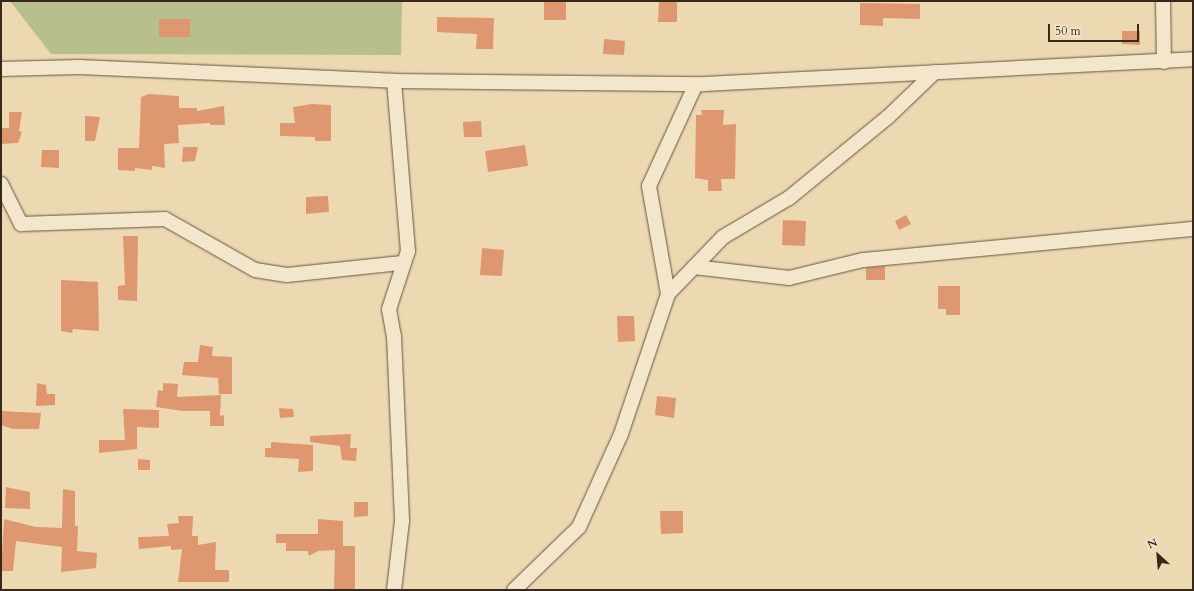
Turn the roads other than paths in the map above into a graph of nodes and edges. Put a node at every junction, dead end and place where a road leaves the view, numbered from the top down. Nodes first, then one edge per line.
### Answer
1 (1163, 1) edge
2 (1193, 59) edge
3 (1164, 62) junction
4 (1, 70) edge
5 (935, 72) junction
6 (394, 81) junction
7 (696, 84) junction
8 (1, 184) edge
9 (1193, 229) edge
10 (402, 263) junction
11 (694, 267) junction
12 (668, 294) junction
13 (394, 590) edge
14 (514, 590) edge

1 - 3 street
2 - 3 street
3 - 5 street
4 - 6 street
5 - 7 street
5 - 11 street
6 - 7 street
6 - 10 street
7 - 12 street
8 - 10 street
9 - 11 street
10 - 13 street
11 - 12 street
12 - 14 street

